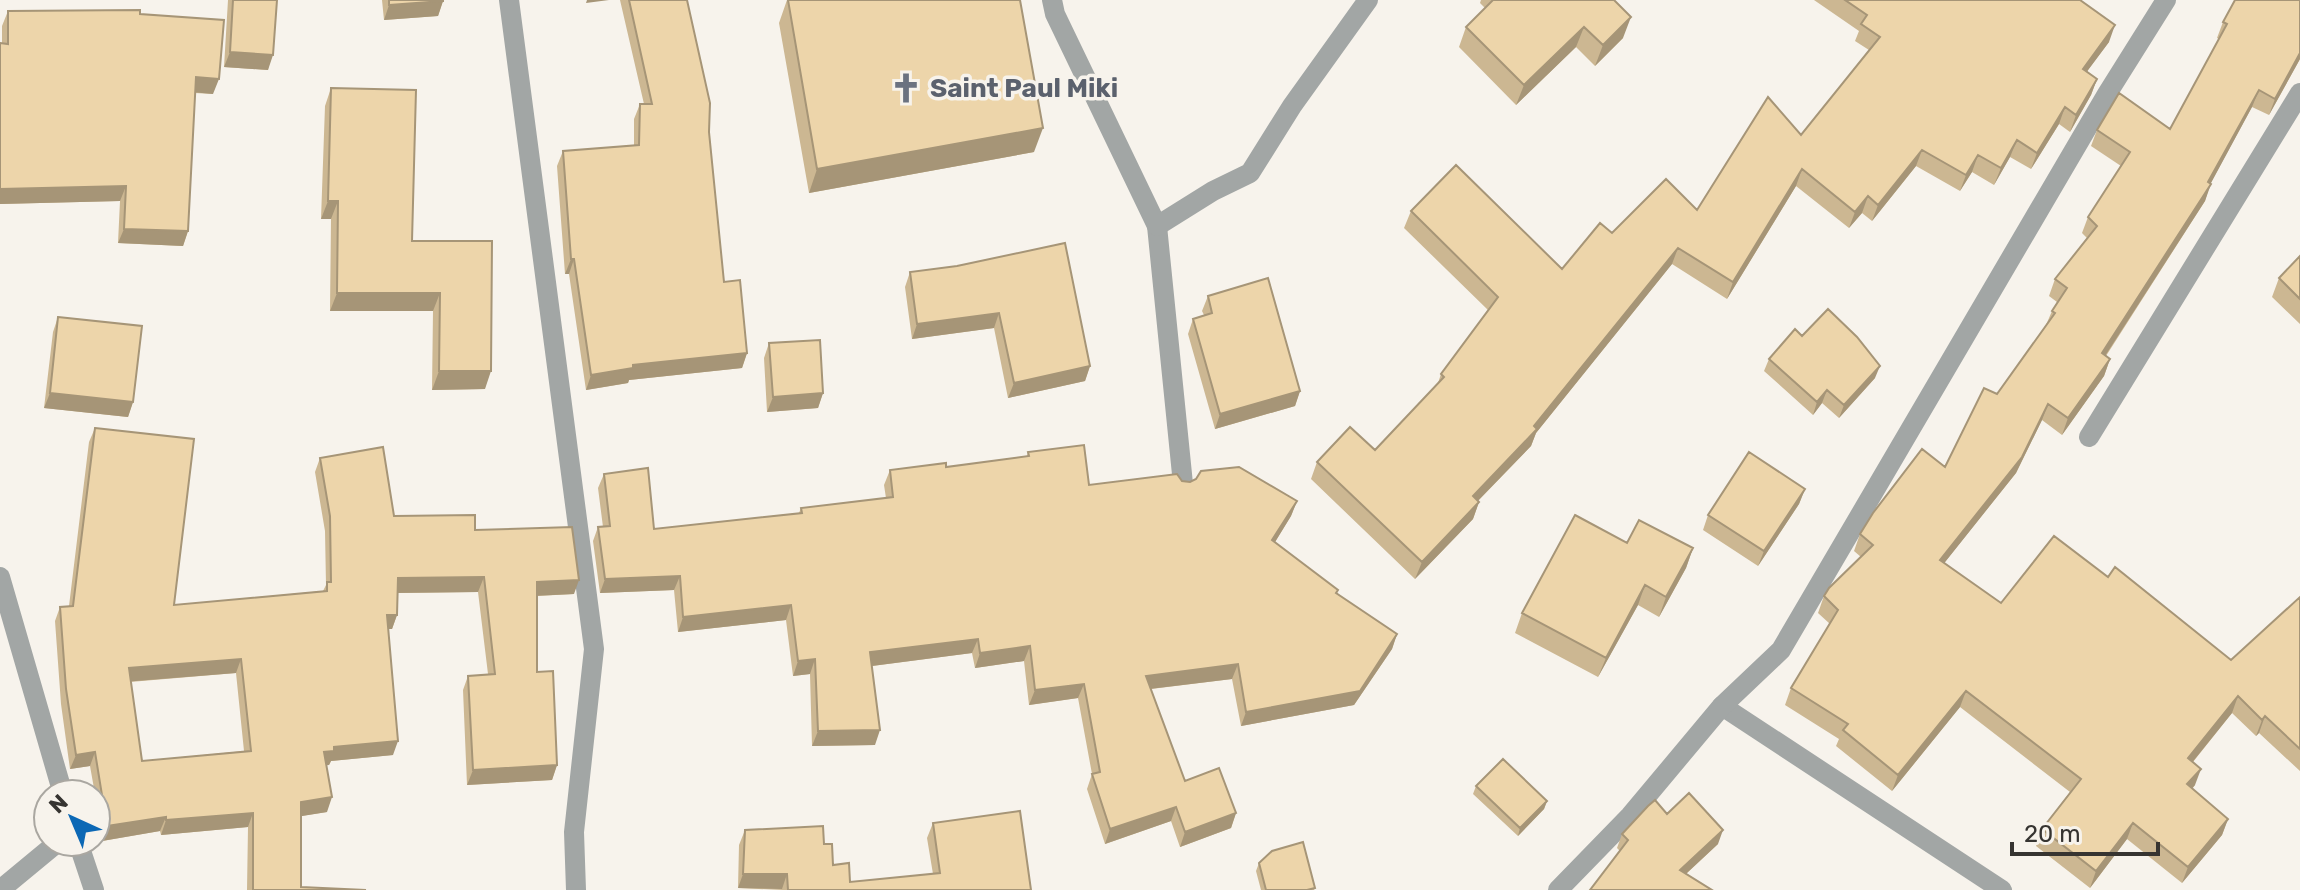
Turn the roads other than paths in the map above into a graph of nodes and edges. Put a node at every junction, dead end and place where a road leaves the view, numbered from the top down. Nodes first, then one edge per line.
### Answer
1 (509, 0) edge
2 (1052, 0) edge
3 (1368, 0) edge
4 (2166, 0) edge
5 (2300, 93) edge
6 (1157, 226) junction
7 (2089, 437) dead end
8 (1183, 484) edge
9 (0, 577) edge
10 (1722, 706) junction
11 (58, 778) edge
12 (39, 858) edge
13 (83, 858) edge
14 (0, 890) edge
15 (94, 890) edge
16 (576, 890) edge
17 (1558, 890) edge
18 (2002, 890) edge

1 - 16 street
2 - 6 street
3 - 6 street
4 - 10 street
5 - 7 street
6 - 8 street
9 - 11 street
10 - 17 street
10 - 18 street
12 - 14 street
13 - 15 street

